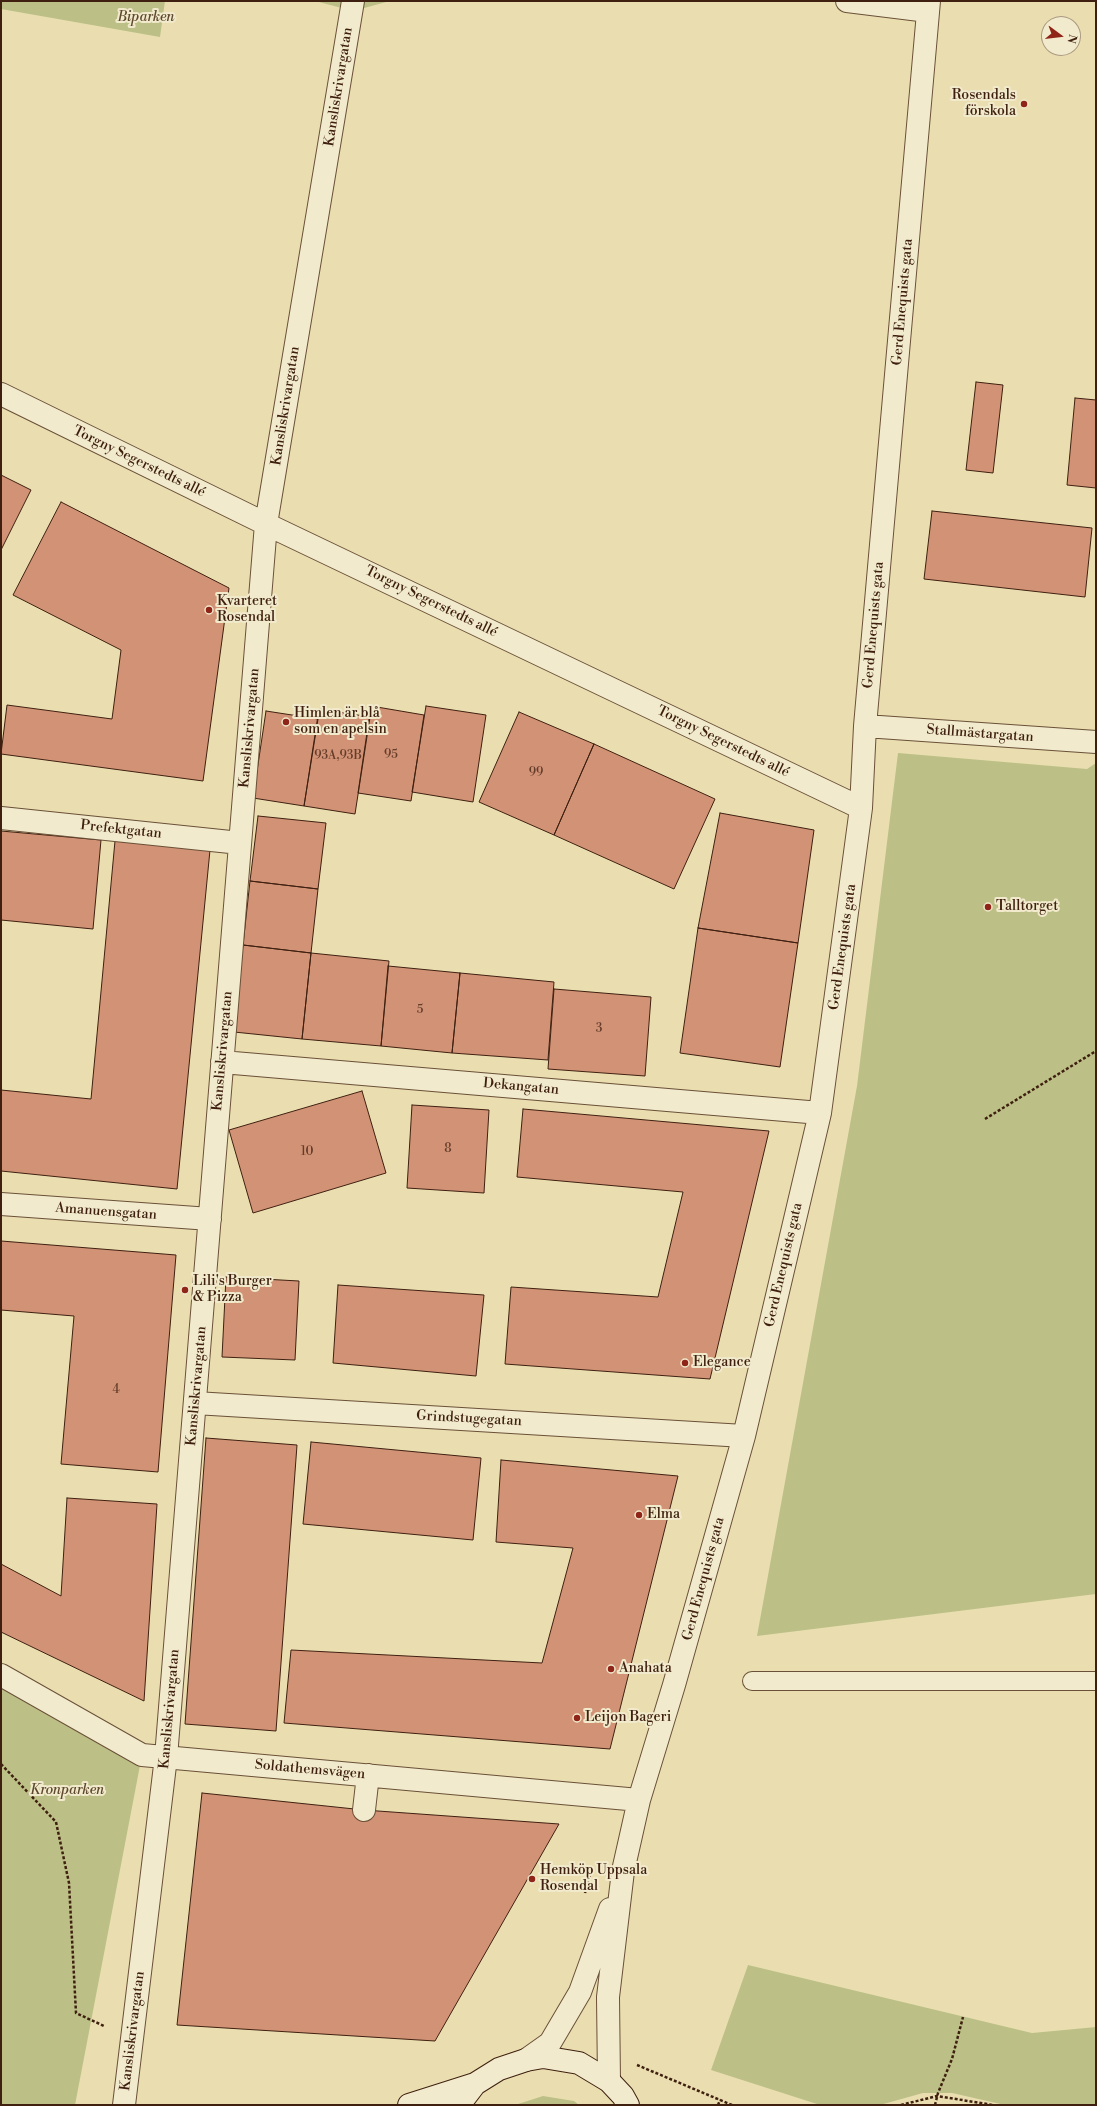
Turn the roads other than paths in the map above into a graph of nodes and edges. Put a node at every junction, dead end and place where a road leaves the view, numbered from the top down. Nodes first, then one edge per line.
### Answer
1 (353, 1) edge
2 (847, 1) edge
3 (929, 6) edge
4 (1, 394) edge
5 (266, 524) junction
6 (865, 726) junction
7 (1096, 742) edge
8 (861, 808) junction
9 (1, 818) edge
10 (240, 843) junction
11 (222, 1062) junction
12 (820, 1113) junction
13 (1, 1204) edge
14 (210, 1219) junction
15 (195, 1403) junction
16 (744, 1436) junction
17 (1, 1675) edge
18 (752, 1681) dead end
19 (1096, 1681) edge
20 (166, 1757) junction
21 (368, 1775) junction
22 (639, 1800) junction
23 (364, 1810) dead end
24 (624, 1870) junction
25 (526, 2060) junction
26 (475, 2084) junction
27 (625, 2097) edge
28 (124, 2105) edge
29 (409, 2105) edge
30 (459, 2105) edge

1 - 5 street, Kansliskrivargatan
2 - 3 street
3 - 6 street, Gerd Enequists gata
4 - 5 street, Torgny Segerstedts allé
5 - 8 street, Torgny Segerstedts allé
5 - 10 street, Kansliskrivargatan
6 - 7 street, Stallmästargatan
6 - 8 street, Gerd Enequists gata
8 - 12 street, Gerd Enequists gata
9 - 10 street, Prefektgatan
10 - 11 street, Kansliskrivargatan
11 - 12 street, Dekangatan
11 - 14 street, Kansliskrivargatan
12 - 16 street, Gerd Enequists gata
13 - 14 street, Amanuensgatan
14 - 15 street, Kansliskrivargatan
15 - 16 street, Grindstugegatan
15 - 20 street, Kansliskrivargatan
16 - 22 street, Gerd Enequists gata
17 - 20 street, Soldathemsvägen
18 - 19 lane
20 - 21 street, Soldathemsvägen
20 - 28 street, Kansliskrivargatan
21 - 22 street, Soldathemsvägen
21 - 23 street
22 - 24 street, Gerd Enequists gata
24 - 25 street, Gerd Enequists gata
24 - 27 street, Gerd Enequists gata
25 - 26 street
25 - 27 street
26 - 29 street
26 - 30 street

